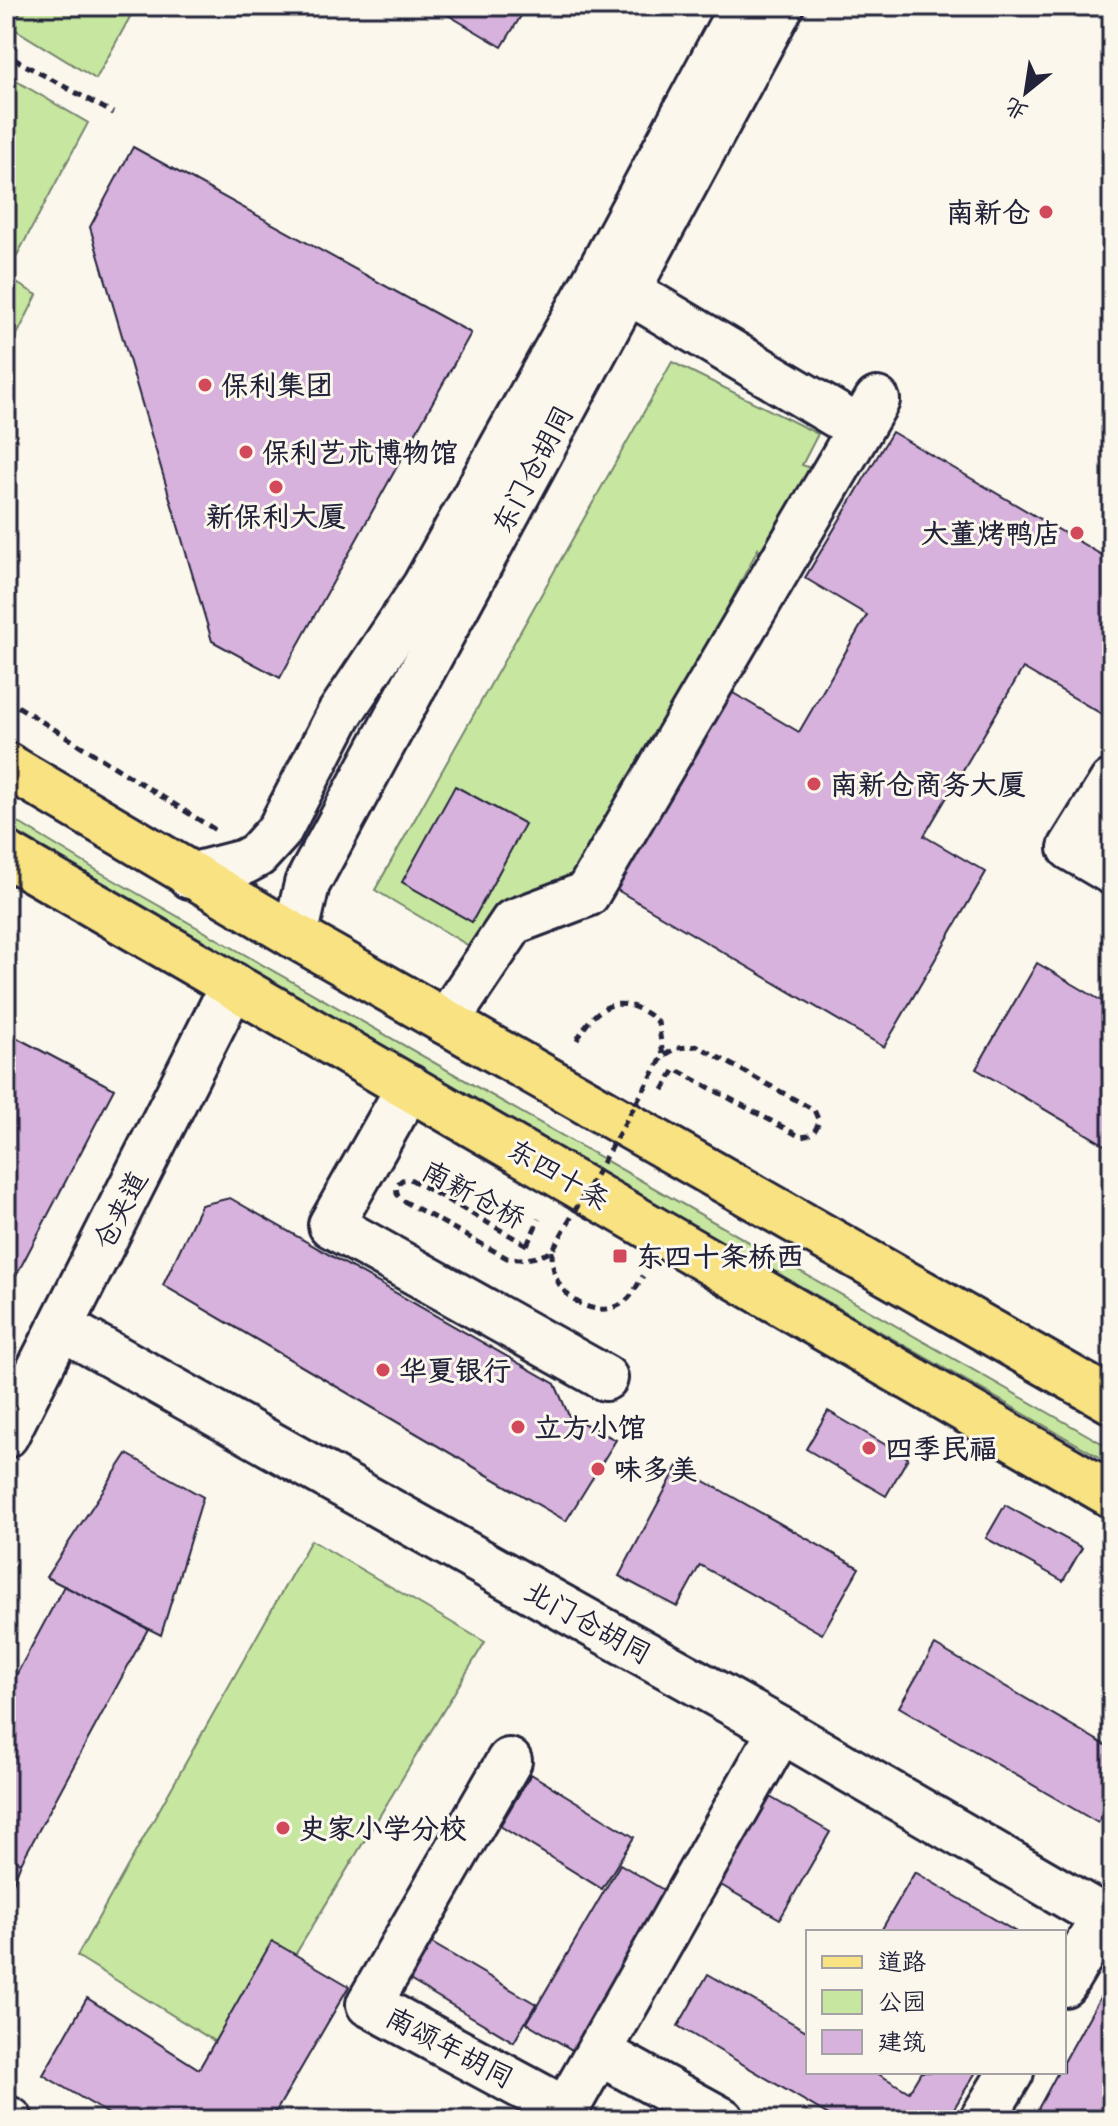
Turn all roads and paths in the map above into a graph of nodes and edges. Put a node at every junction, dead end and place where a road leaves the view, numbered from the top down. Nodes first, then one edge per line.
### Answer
1 (742, 6) edge
2 (781, 6) edge
3 (6, 47) edge
4 (113, 113) dead end
5 (628, 291) junction
6 (6, 699) edge
7 (6, 765) edge
8 (1112, 782) edge
9 (6, 854) edge
10 (257, 855) junction
11 (1112, 872) edge
12 (190, 876) junction
13 (295, 936) junction
14 (233, 985) junction
15 (446, 1022) junction
16 (577, 1040) dead end
17 (663, 1056) junction
18 (409, 1087) junction
19 (663, 1090) dead end
20 (539, 1219) dead end
21 (552, 1251) junction
22 (643, 1276) dead end
23 (61, 1327) junction
24 (605, 1378) dead end
25 (1112, 1401) edge
26 (6, 1435) edge
27 (1112, 1495) edge
28 (781, 1730) junction
29 (509, 1761) dead end
30 (1108, 1920) edge
31 (1066, 1981) edge
32 (600, 2053) junction
33 (1010, 2074) edge
34 (563, 2115) edge
35 (722, 2120) edge
36 (982, 2120) edge

1 - 10 street, 东门仓胡同
2 - 5 street, 东门仓胡同
3 - 4 path
5 - 13 street, 东门仓胡同
5 - 15 street
6 - 10 path
7 - 12 main road
8 - 11 street
9 - 14 main road, 东四十条
10 - 12 street
12 - 13 main road
13 - 15 main road
14 - 18 main road, 东四十条
14 - 23 street, 仓夹道
15 - 25 main road
16 - 17 path
17 - 19 path, bridge
17 - 21 path, 南新仓桥, bridge
18 - 24 street
18 - 27 main road, 东四十条
20 - 21 path, 南新仓桥, bridge
21 - 22 path
23 - 26 street, 仓夹道
23 - 28 street, 北门仓胡同
28 - 30 street, 北门仓胡同
28 - 32 street
29 - 34 street, 南颂年胡同
30 - 31 street
32 - 34 street
32 - 35 street
33 - 36 street

